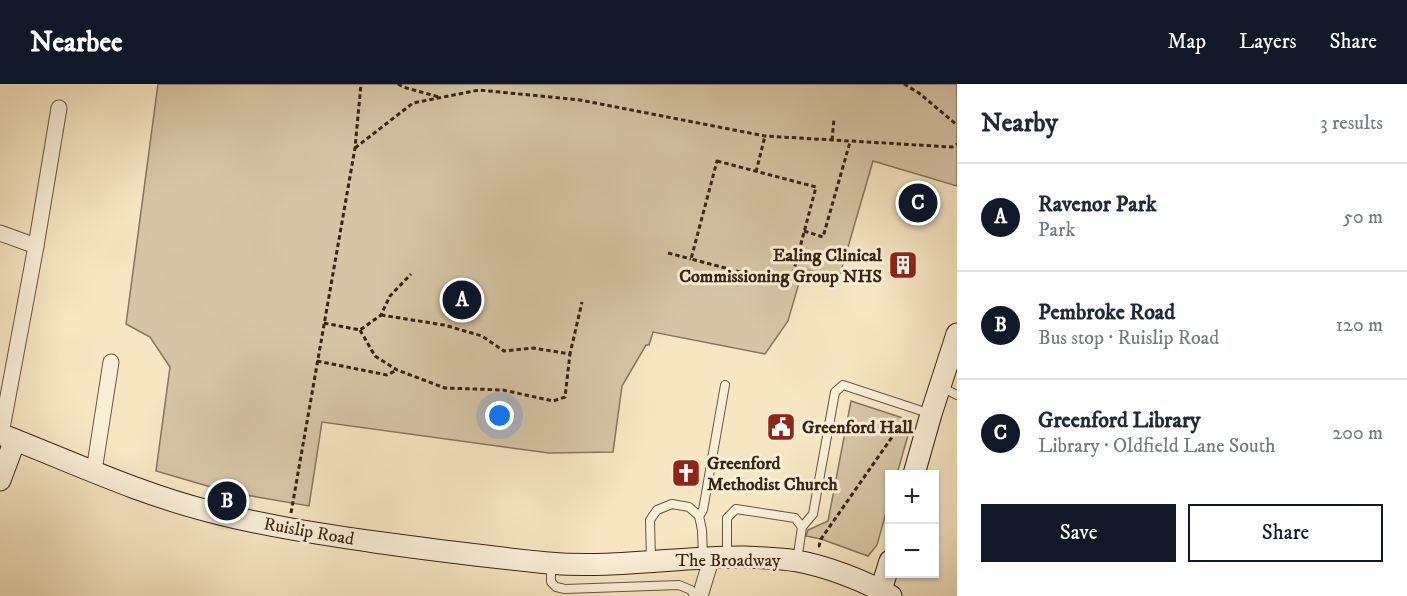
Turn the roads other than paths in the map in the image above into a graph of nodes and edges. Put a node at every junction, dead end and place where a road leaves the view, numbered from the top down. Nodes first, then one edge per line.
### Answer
1 (59, 108) dead end
2 (0, 233) edge
3 (36, 246) junction
4 (957, 333) edge
5 (111, 362) dead end
6 (725, 385) dead end
7 (949, 391) edge
8 (922, 411) junction
9 (5, 436) edge
10 (915, 470) edge
11 (94, 471) junction
12 (0, 480) edge
13 (699, 516) junction
14 (802, 527) junction
15 (799, 552) junction
16 (714, 557) junction
17 (651, 562) junction
18 (551, 563) junction
19 (595, 565) joint
20 (888, 578) edge
21 (886, 593) edge
22 (694, 596) edge
23 (700, 596) edge

1 - 3 street
2 - 3 street
3 - 9 street
4 - 7 main road
5 - 11 street
6 - 13 lane
7 - 8 main road
8 - 10 main road
8 - 14 lane
9 - 11 main road, Ruislip Road
9 - 12 main road
11 - 18 main road, Ruislip Road
13 - 16 lane
13 - 17 lane
14 - 15 lane
14 - 16 lane
15 - 16 main road, The Broadway
15 - 21 main road, The Broadway
16 - 17 main road, The Broadway
16 - 23 street
17 - 19 main road, The Broadway
18 - 19 main road, Ruislip Road
18 - 22 lane
20 - 21 main road

